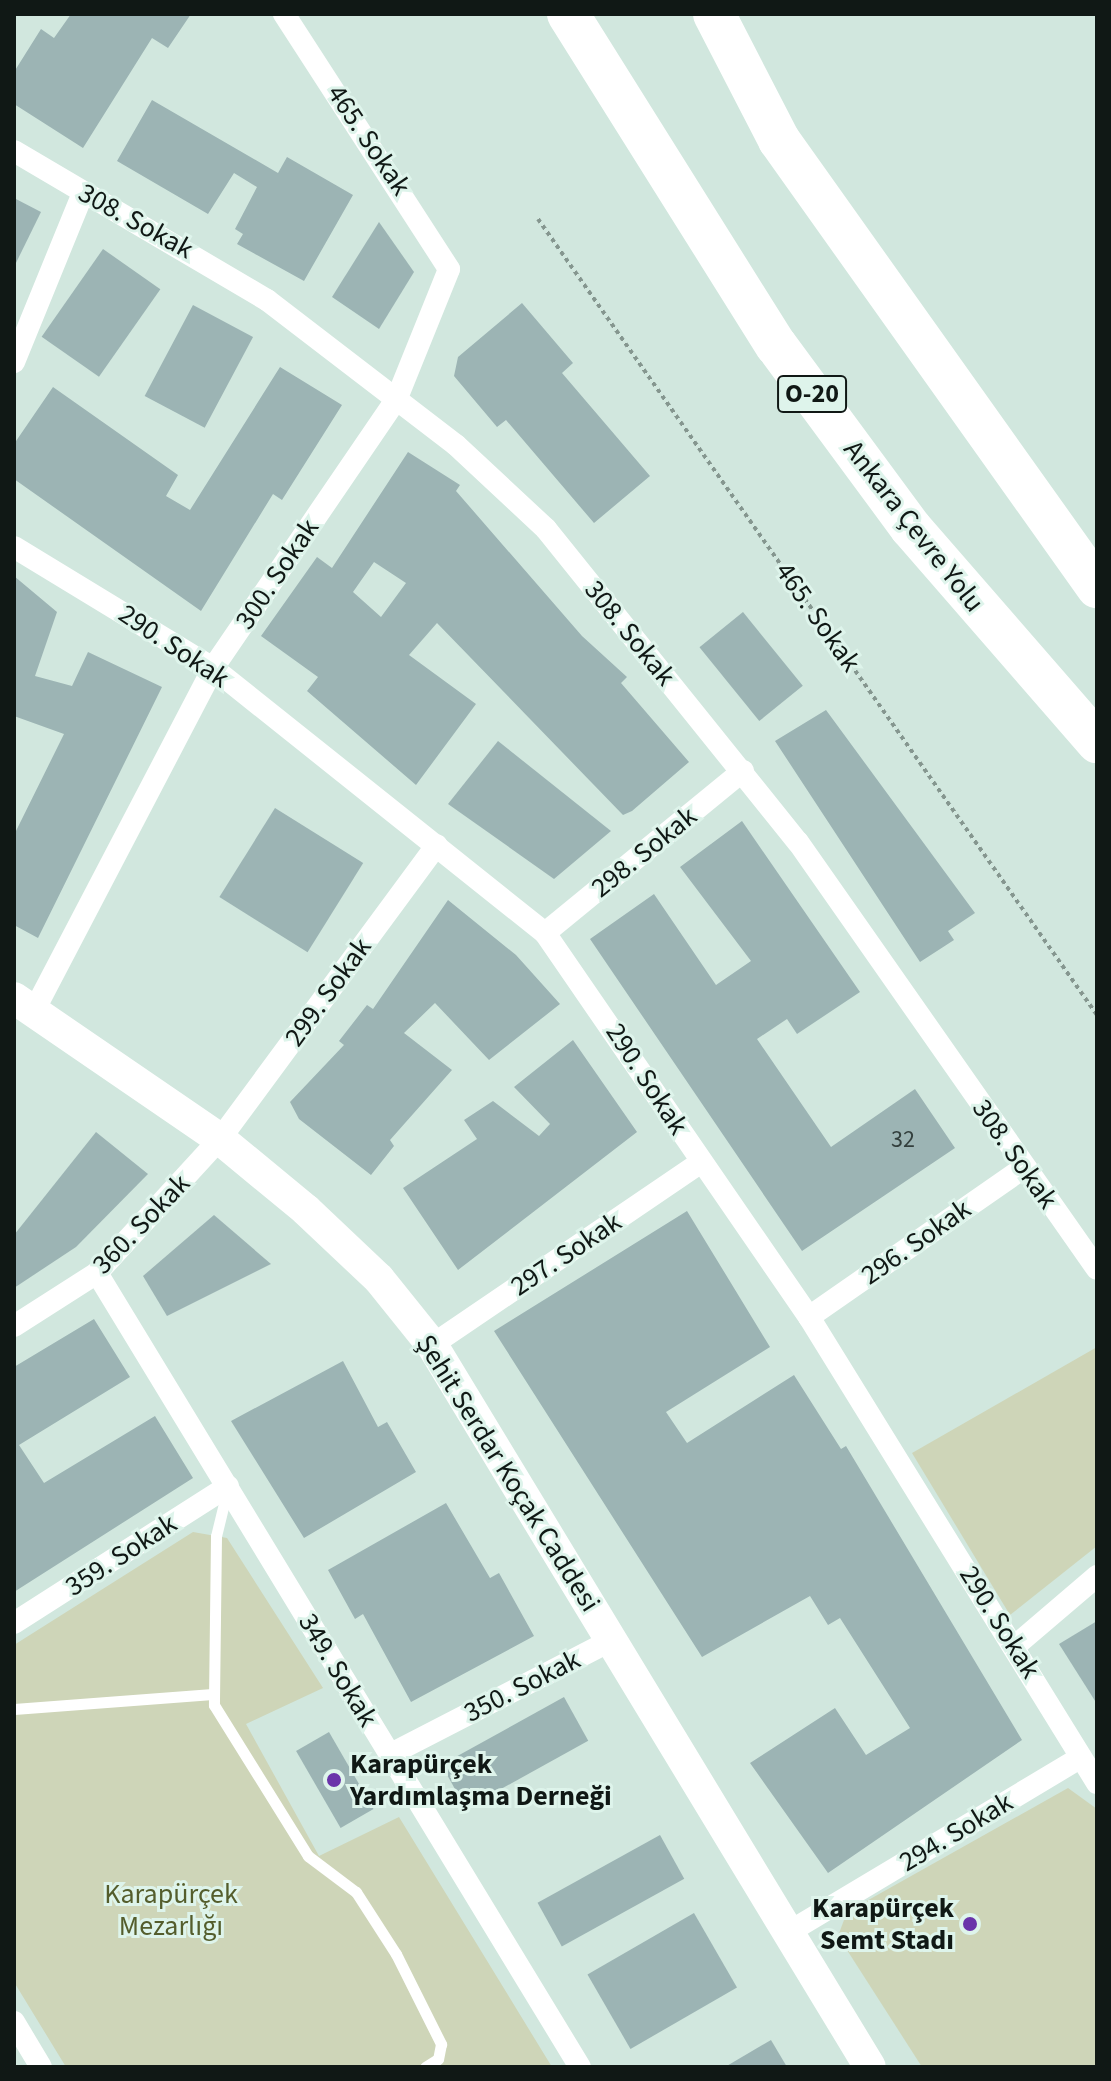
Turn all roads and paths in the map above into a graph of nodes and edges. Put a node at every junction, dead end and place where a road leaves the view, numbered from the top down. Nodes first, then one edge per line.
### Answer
1 (284, 14) edge
2 (568, 14) edge
3 (714, 14) edge
4 (14, 151) edge
5 (83, 193) junction
6 (538, 219) dead end
7 (449, 269) joint
8 (14, 362) edge
9 (397, 398) junction
10 (14, 547) edge
11 (1097, 587) edge
12 (213, 668) junction
13 (1097, 742) edge
14 (743, 771) junction
15 (437, 845) junction
16 (545, 933) junction
17 (25, 1003) edge
18 (1097, 1015) edge
19 (220, 1139) junction
20 (700, 1163) junction
21 (1023, 1168) junction
22 (1097, 1269) edge
23 (97, 1273) junction
24 (809, 1317) junction
25 (14, 1326) edge
26 (432, 1345) junction
27 (228, 1486) junction
28 (1097, 1576) edge
29 (14, 1623) edge
30 (612, 1640) junction
31 (1015, 1646) junction
32 (212, 1694) junction
33 (14, 1709) edge
34 (389, 1755) junction
35 (1081, 1757) junction
36 (1097, 1783) edge
37 (789, 1932) junction
38 (16, 2030) edge
39 (41, 2067) edge
40 (425, 2067) edge
41 (580, 2067) edge
42 (870, 2067) edge

1 - 7 street, 465. Sokak
2 - 13 highway, Ankara Çevre Yolu / O-20
3 - 11 highway
4 - 5 street, 308. Sokak
5 - 8 street
5 - 9 street, 308. Sokak
6 - 18 path, 465. Sokak
7 - 9 street, 300. Sokak
9 - 12 street, 300. Sokak
9 - 14 street, 308. Sokak
10 - 12 street, 290. Sokak
12 - 15 street, 290. Sokak
12 - 17 street, 300. Sokak
14 - 16 street, 298. Sokak
14 - 21 street, 308. Sokak
15 - 16 street, 290. Sokak
15 - 19 street, 299. Sokak
16 - 20 street, 290. Sokak
17 - 19 street, Şehit Serdar Koçak Caddesi
19 - 23 street, 360. Sokak
19 - 26 street, Şehit Serdar Koçak Caddesi
20 - 24 street, 290. Sokak
20 - 26 street, 297. Sokak
21 - 22 street, 308. Sokak
21 - 24 street, 296. Sokak
23 - 25 street, 360. Sokak
23 - 27 street, 349. Sokak
24 - 31 street, 290. Sokak
26 - 30 street, Şehit Serdar Koçak Caddesi
27 - 29 street, 359. Sokak
27 - 32 lane
27 - 34 street, 349. Sokak
28 - 31 street
30 - 34 street, 350. Sokak
30 - 37 street, Şehit Serdar Koçak Caddesi
31 - 35 street, 290. Sokak
32 - 33 lane
32 - 40 lane
34 - 41 street, 349. Sokak
35 - 36 street, 290. Sokak
35 - 37 street, 294. Sokak
37 - 42 street, Şehit Serdar Koçak Caddesi
38 - 39 street

